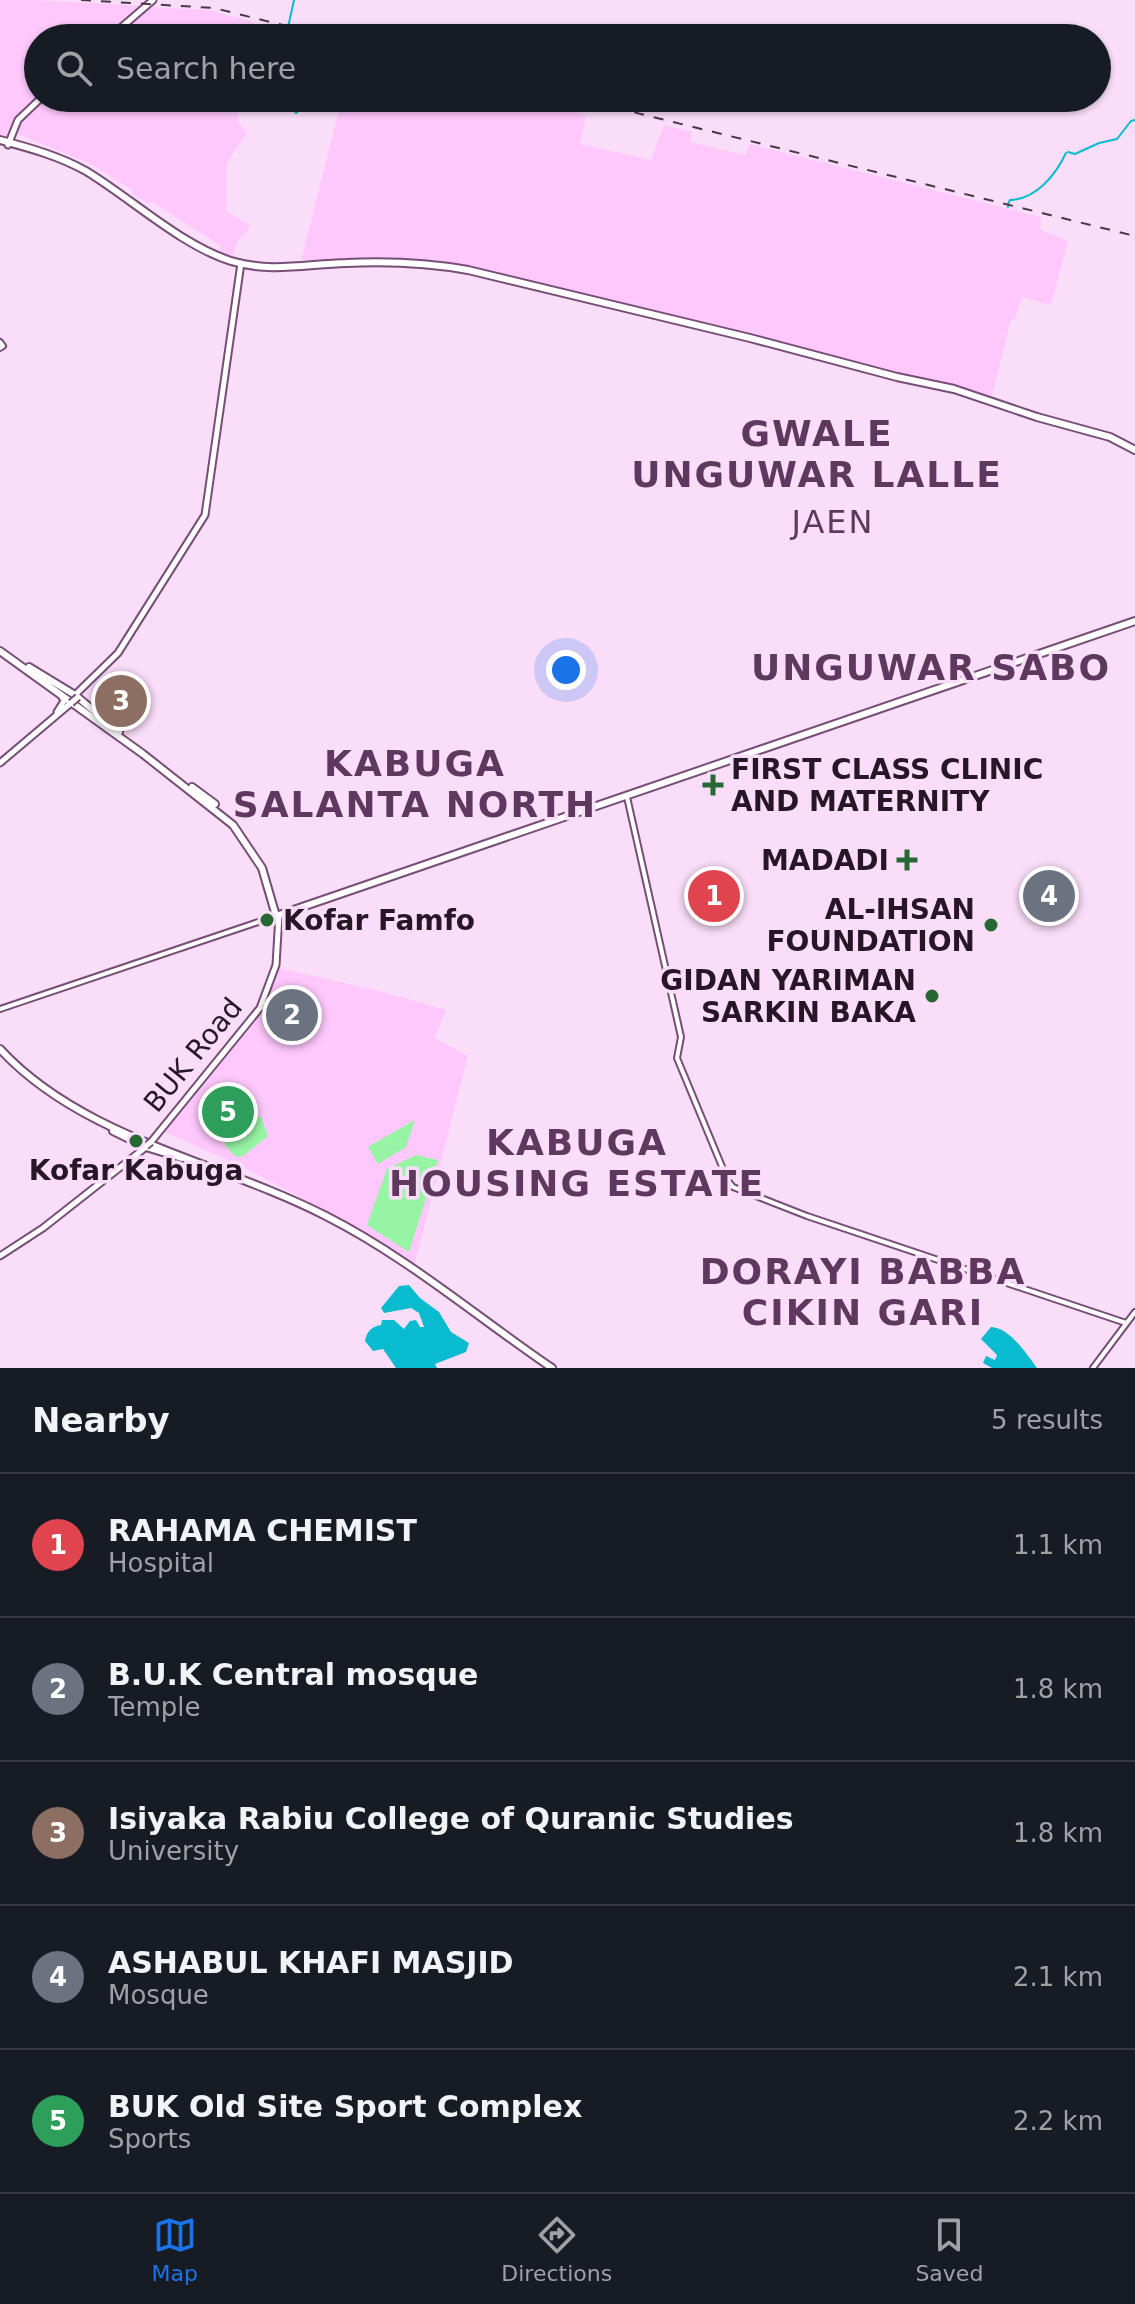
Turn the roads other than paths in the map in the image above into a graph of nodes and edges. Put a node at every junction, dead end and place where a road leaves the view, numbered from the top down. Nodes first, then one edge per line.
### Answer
1 (153, 0) edge
2 (125, 24) edge
3 (26, 112) edge
4 (4, 143) edge
5 (244, 265) junction
6 (1135, 452) edge
7 (1135, 620) edge
8 (0, 649) edge
9 (29, 668) junction
10 (76, 696) junction
11 (69, 702) junction
12 (58, 712) junction
13 (120, 735) junction
14 (0, 761) edge
15 (627, 795) junction
16 (277, 914) junction
17 (0, 1009) edge
18 (0, 1048) edge
19 (109, 1127) junction
20 (149, 1143) junction
21 (182, 1156) junction
22 (0, 1254) edge
23 (1135, 1312) edge
24 (1126, 1323) junction
25 (550, 1368) edge
26 (1093, 1368) edge

1 - 2 main road
3 - 4 main road
4 - 5 main road
5 - 6 main road
5 - 10 main road
7 - 15 main road
7 - 16 main road
8 - 9 main road, BUK Road
9 - 10 main road
9 - 11 main road
9 - 13 main road, BUK Road
10 - 11 main road, bridge
10 - 13 main road
11 - 12 main road
11 - 12 main road
11 - 13 main road
12 - 14 main road
13 - 16 main road, BUK Road
15 - 16 main road
15 - 24 street
16 - 17 street
16 - 20 main road, BUK Road
18 - 19 main road
18 - 19 main road
19 - 20 main road
19 - 21 main road
20 - 21 main road
20 - 21 main road, BUK Road
20 - 22 main road
21 - 25 main road
23 - 24 street
24 - 26 street

